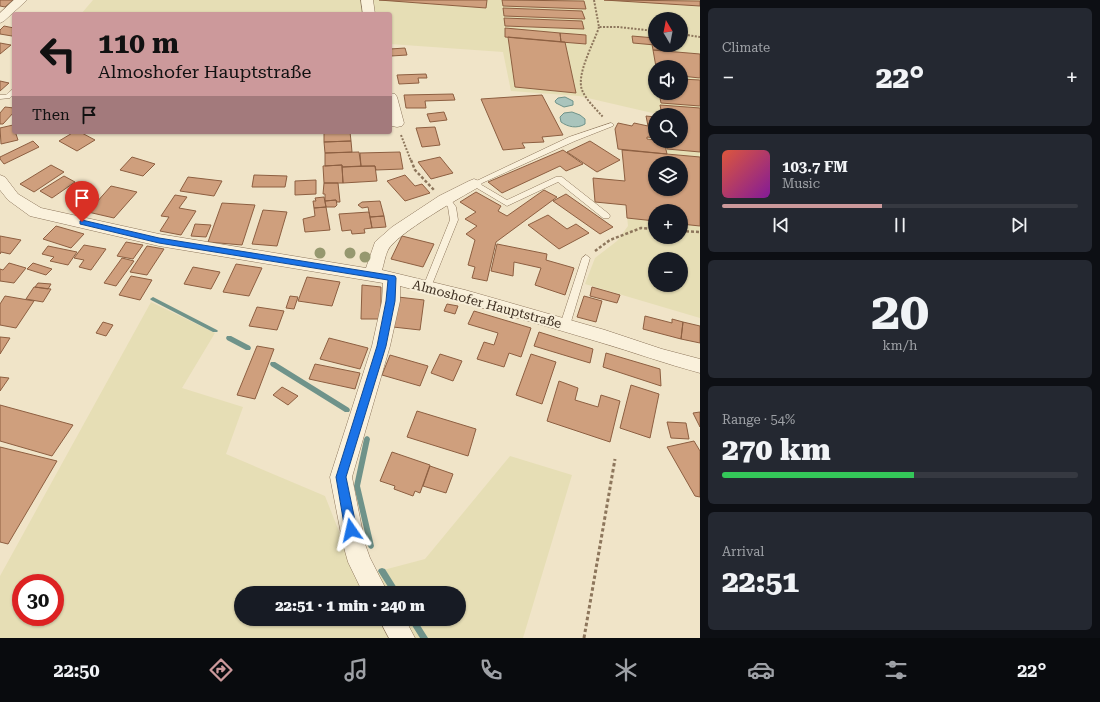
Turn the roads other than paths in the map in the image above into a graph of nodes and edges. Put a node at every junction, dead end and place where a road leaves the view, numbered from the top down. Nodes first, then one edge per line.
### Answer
1 (21, 0) edge
2 (367, 0) edge
3 (369, 12) edge
4 (0, 19) edge
5 (12, 92) edge
6 (0, 97) edge
7 (392, 104) edge
8 (397, 123) road end
9 (611, 125) road end
10 (0, 180) edge
11 (474, 184) junction
12 (445, 199) junction
13 (6, 201) edge
14 (606, 216) dead end
15 (586, 258) road end
16 (372, 274) junction
17 (392, 278) junction
18 (427, 287) junction
19 (565, 325) junction
20 (700, 366) edge
21 (372, 586) edge
22 (395, 626) edge
23 (403, 638) edge

1 - 4 street
2 - 3 street
5 - 6 lane
7 - 8 street
9 - 11 lane
10 - 13 street, Almoshofer Hauptstraße
11 - 12 street
11 - 14 lane
12 - 16 street
12 - 18 lane
13 - 16 street, Almoshofer Hauptstraße
15 - 19 lane
16 - 17 street, Almoshofer Hauptstraße
17 - 18 street, Almoshofer Hauptstraße
17 - 21 street
18 - 19 street, Almoshofer Hauptstraße
19 - 20 street, Almoshofer Hauptstraße
22 - 23 street

